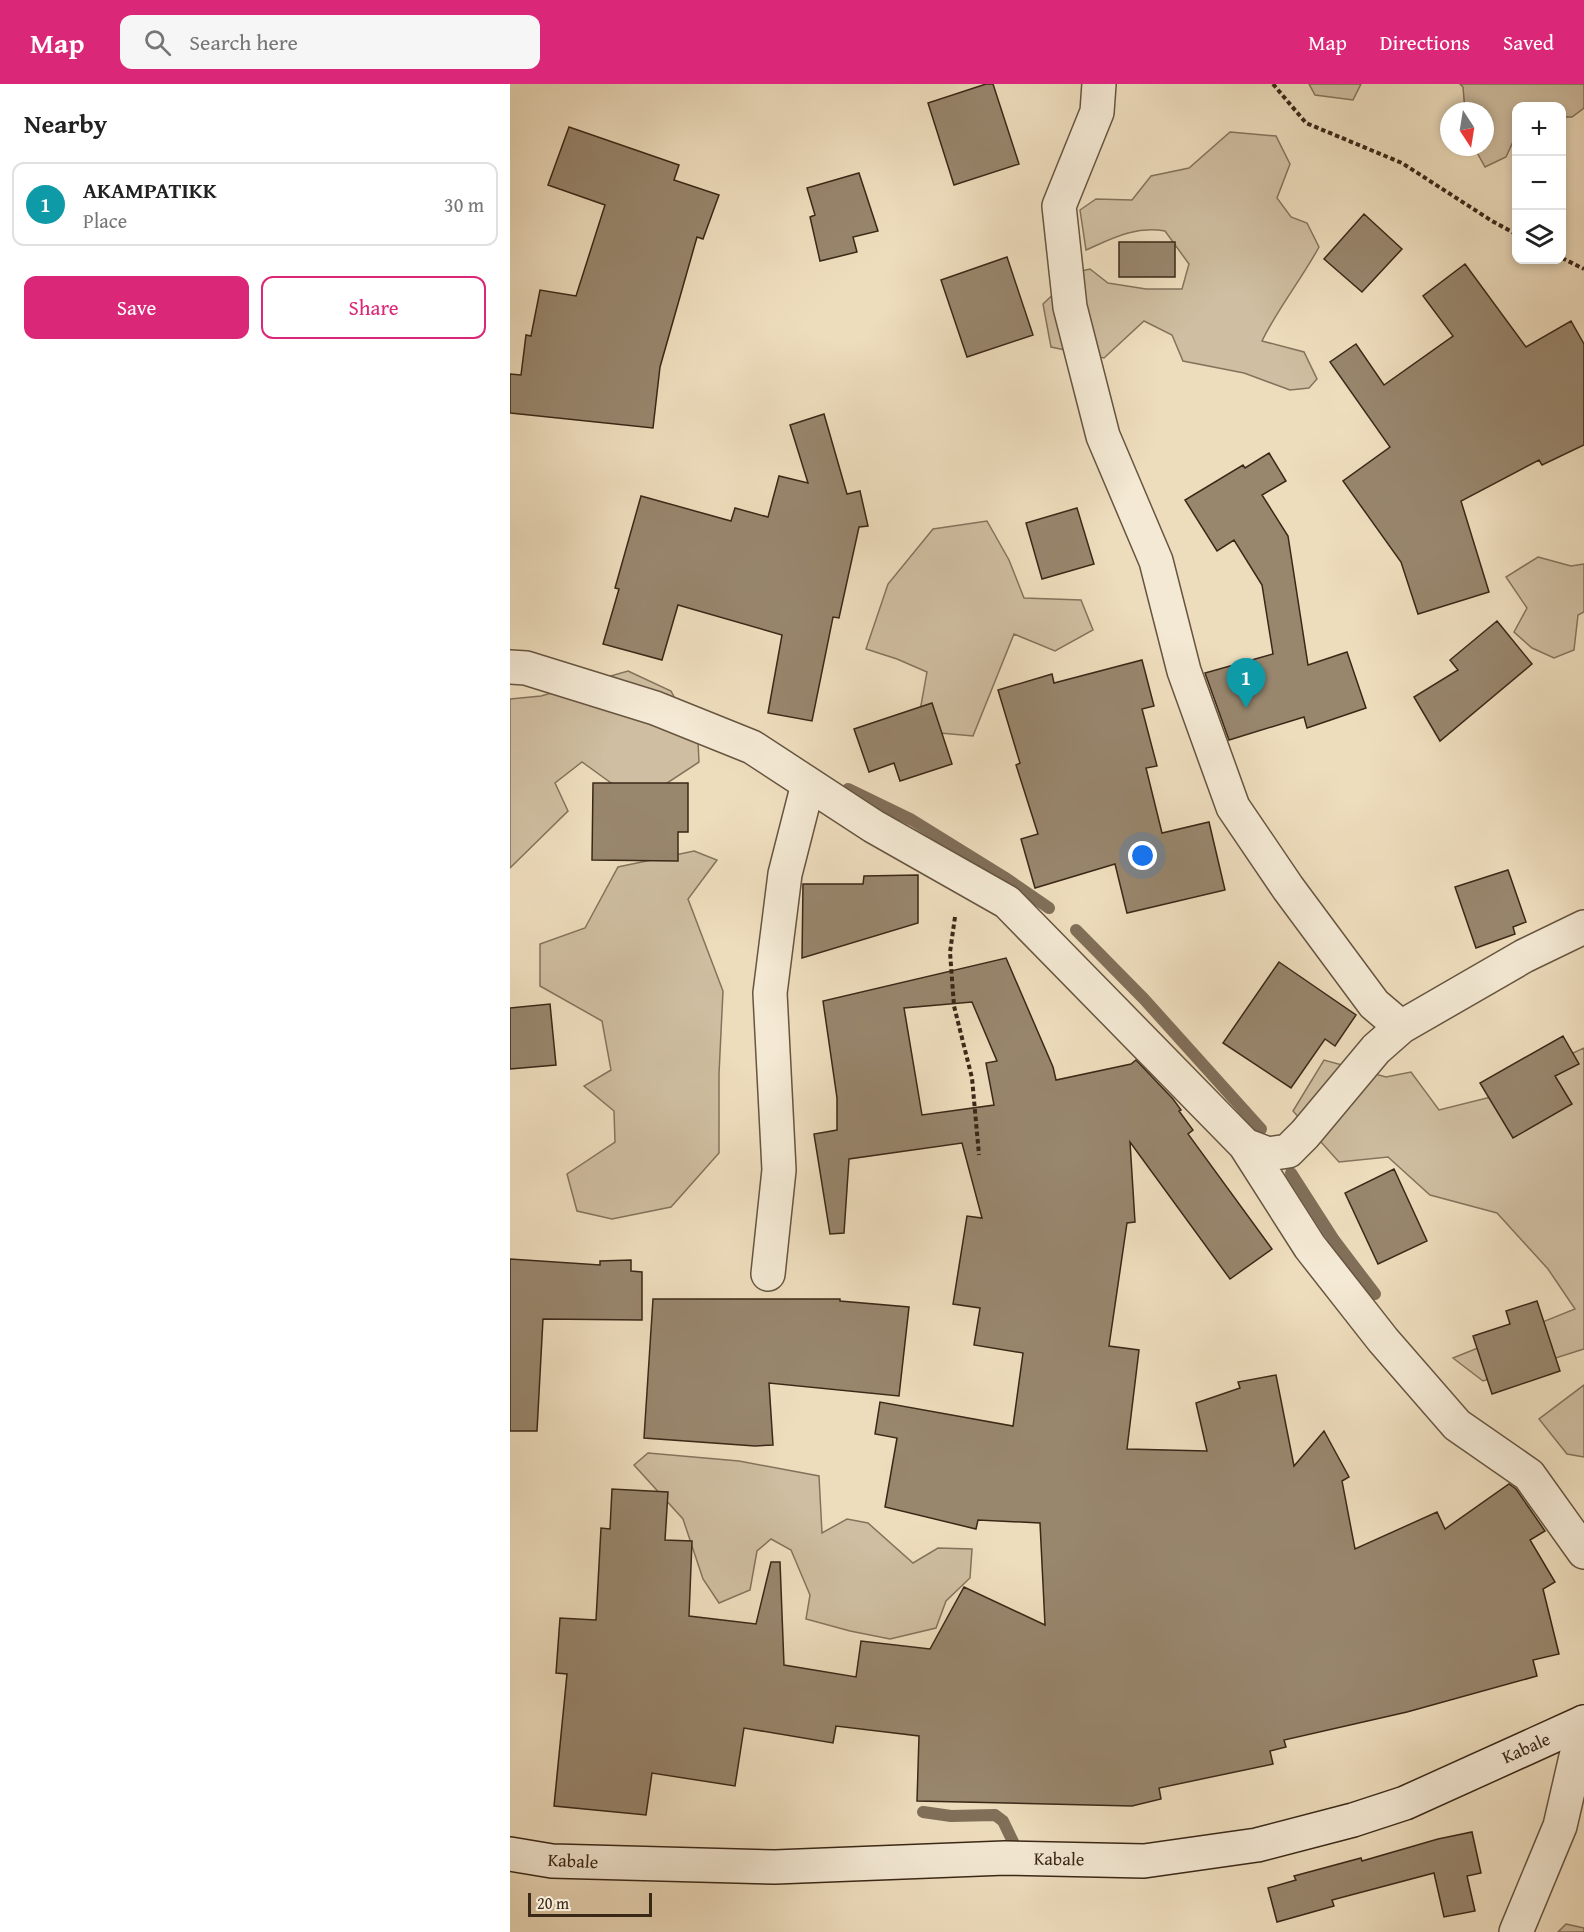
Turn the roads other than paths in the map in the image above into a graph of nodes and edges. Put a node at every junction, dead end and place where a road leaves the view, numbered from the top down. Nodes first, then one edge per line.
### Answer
1 (1099, 84) edge
2 (510, 667) edge
3 (808, 784) junction
4 (1584, 927) edge
5 (1401, 1027) junction
6 (1245, 1145) junction
7 (768, 1274) dead end
8 (1584, 1552) edge
9 (1584, 1722) edge
10 (510, 1854) edge
11 (1516, 1932) edge

1 - 5 street
2 - 3 street
3 - 6 street
3 - 7 street
4 - 5 street
5 - 6 street
6 - 8 street
9 - 10 street, Kabale
9 - 11 street

